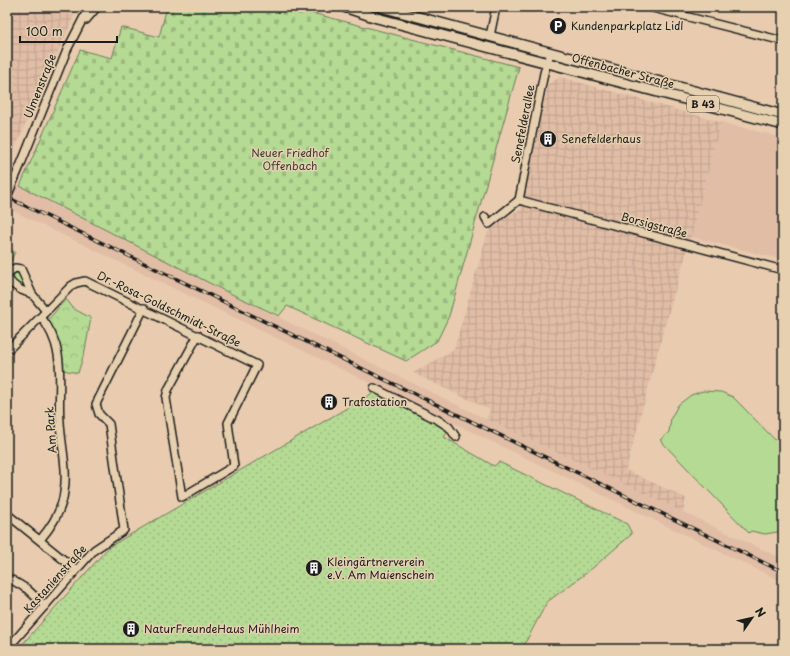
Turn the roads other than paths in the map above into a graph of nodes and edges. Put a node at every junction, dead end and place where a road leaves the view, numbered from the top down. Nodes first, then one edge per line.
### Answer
1 (89, 7) edge
2 (97, 7) edge
3 (344, 7) edge
4 (381, 7) edge
5 (496, 7) edge
6 (650, 7) edge
7 (355, 9) edge
8 (80, 26) junction
9 (490, 36) junction
10 (783, 41) edge
11 (550, 53) junction
12 (547, 63) junction
13 (783, 115) edge
14 (783, 125) edge
15 (7, 197) edge
16 (519, 200) junction
17 (485, 217) dead end
18 (783, 270) edge
19 (32, 294) dead end
20 (144, 308) junction
21 (43, 314) junction
22 (198, 335) junction
23 (7, 351) edge
24 (374, 388) dead end
25 (456, 437) dead end
26 (7, 514) edge
27 (40, 540) junction
28 (75, 569) junction
29 (12, 580) dead end
30 (45, 606) junction
31 (7, 649) edge

1 - 8 street, Ulmenstraße
2 - 8 street
3 - 7 main road
4 - 9 main road, B 43
5 - 9 street
6 - 10 street
7 - 12 main road, Offenbacher Straße / B 43
8 - 15 street, Ulmenstraße, bridge
9 - 11 main road, Offenbacher Straße / B 43
11 - 12 street, Senefelderallee
11 - 13 main road, Offenbacher Straße / B 43
12 - 14 main road, Offenbacher Straße / B 43
12 - 16 street, Senefelderallee
16 - 17 street
16 - 18 street, Borsigstraße
19 - 21 street, Am Park
20 - 21 street, Dr.-Rosa-Goldschmidt-Straße
20 - 22 street, Dr.-Rosa-Goldschmidt-Straße
20 - 28 street, Kastanienstraße
21 - 23 street
21 - 27 street, Am Park
22 - 22 street, Dr.-Rosa-Goldschmidt-Straße
24 - 25 street
26 - 27 street
27 - 28 street
28 - 30 street, Kastanienstraße
29 - 30 street
30 - 31 street, Kastanienstraße

